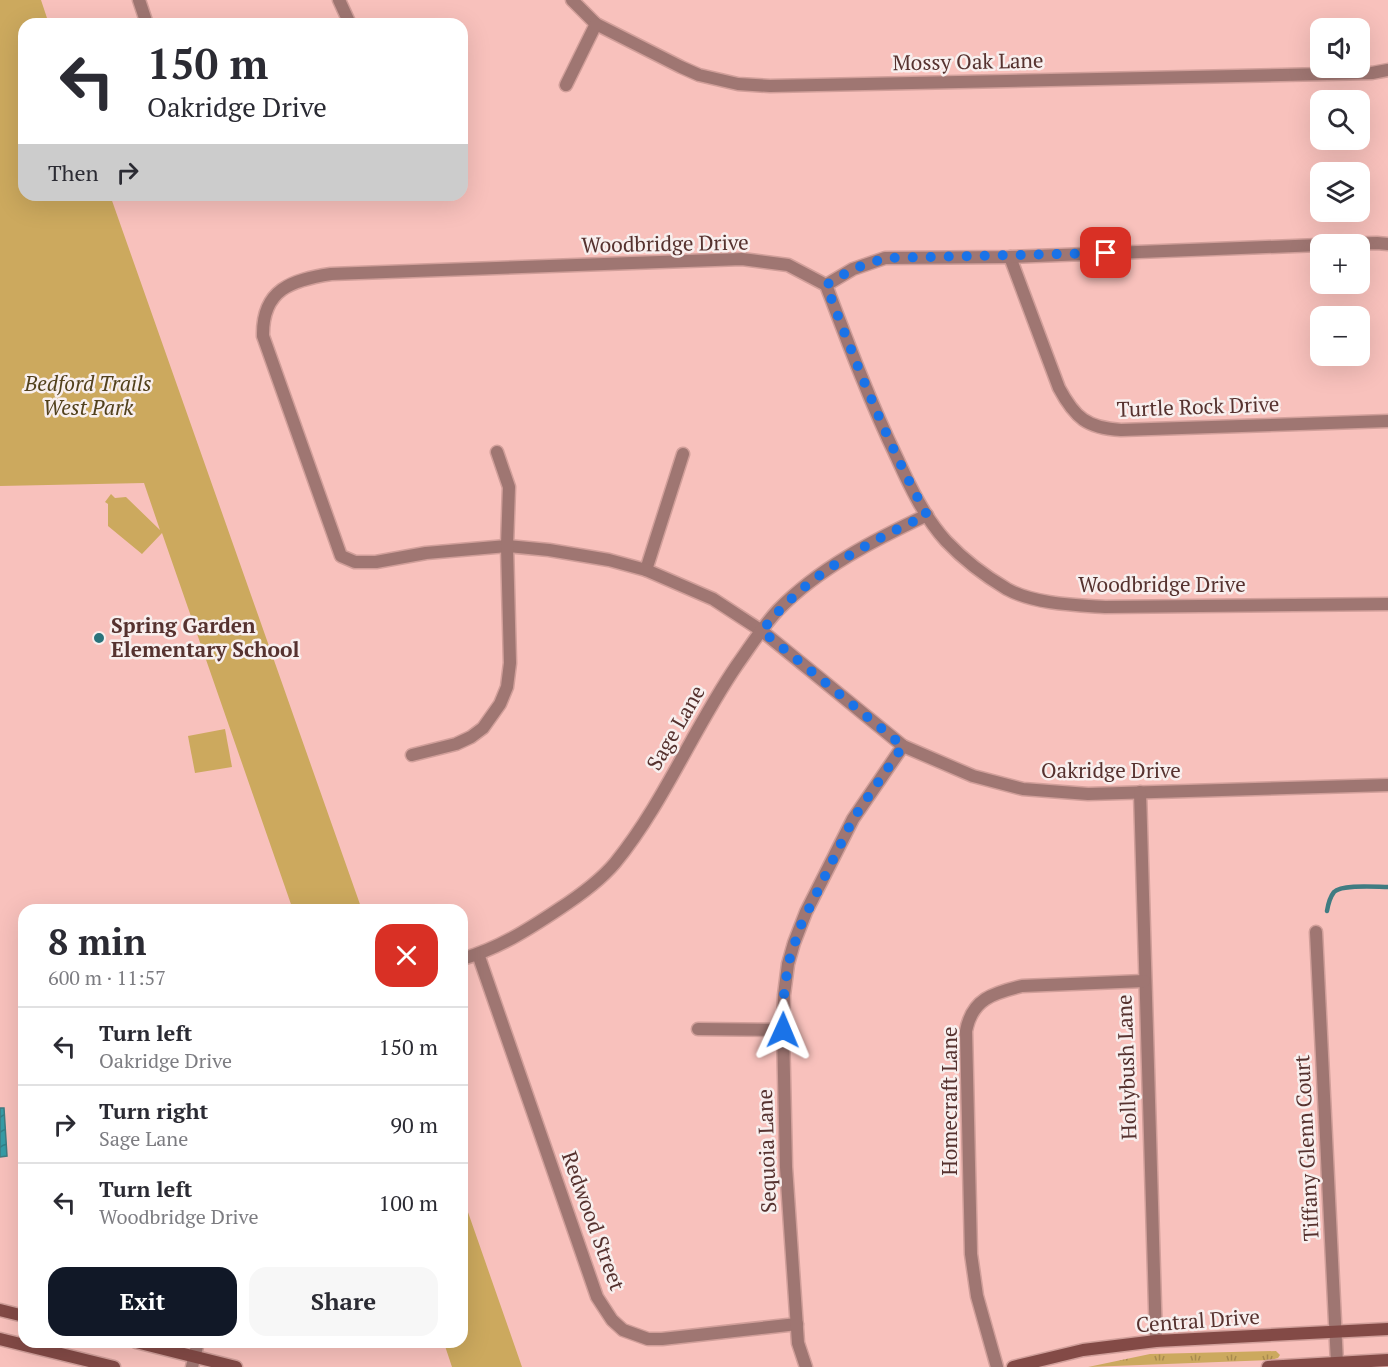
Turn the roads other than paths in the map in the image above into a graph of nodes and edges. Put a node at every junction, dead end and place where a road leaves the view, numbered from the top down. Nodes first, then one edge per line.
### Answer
1 (139, 0) edge
2 (339, 0) edge
3 (572, 0) edge
4 (145, 18) edge
5 (347, 18) edge
6 (596, 24) junction
7 (1388, 70) edge
8 (566, 85) dead end
9 (1370, 244) edge
10 (1388, 244) edge
11 (1310, 245) edge
12 (1010, 257) junction
13 (826, 285) junction
14 (1388, 421) edge
15 (496, 452) dead end
16 (683, 454) dead end
17 (927, 515) junction
18 (507, 546) junction
19 (362, 562) joint
20 (646, 570) junction
21 (1388, 604) edge
22 (762, 631) junction
23 (903, 746) junction
24 (412, 755) dead end
25 (1388, 785) edge
26 (1140, 792) junction
27 (1316, 932) dead end
28 (478, 954) junction
29 (468, 957) edge
30 (1144, 981) junction
31 (698, 1029) dead end
32 (783, 1030) junction
33 (0, 1310) edge
34 (18, 1314) edge
35 (797, 1324) junction
36 (1388, 1329) edge
37 (1335, 1332) junction
38 (0, 1339) edge
39 (1156, 1341) junction
40 (18, 1343) edge
41 (37, 1348) edge
42 (153, 1348) edge
43 (1388, 1360) edge
44 (194, 1362) edge
45 (1337, 1363) junction
46 (114, 1367) edge
47 (236, 1367) edge
48 (806, 1367) edge
49 (997, 1367) edge
50 (1013, 1367) edge
51 (1268, 1367) edge

1 - 4 street
2 - 5 street
3 - 6 street, Mossy Oak Lane
6 - 7 street, Mossy Oak Lane
6 - 8 street
9 - 10 street
11 - 12 street
12 - 13 street
12 - 14 street, Turtle Rock Drive
13 - 17 street, Woodbridge Drive
13 - 19 street, Woodbridge Drive
15 - 18 street
16 - 20 street
17 - 21 street, Woodbridge Drive
17 - 22 street, Sage Lane
18 - 19 street, Oakridge Drive
18 - 20 street, Oakridge Drive
18 - 24 street
20 - 22 street, Oakridge Drive
22 - 23 street, Oakridge Drive
22 - 28 street, Sage Lane
23 - 26 street, Oakridge Drive
23 - 32 street, Sequoia Lane
25 - 26 street, Oakridge Drive
26 - 30 street, Hollybush Lane
27 - 37 street, Tiffany Glenn Court
28 - 29 street, Sage Lane
28 - 35 street, Redwood Street
30 - 39 street, Hollybush Lane
30 - 49 street, Homecraft Lane
31 - 32 street
32 - 35 street, Sequoia Lane
33 - 34 main road
35 - 48 street, Sequoia Lane
36 - 37 main road, Central Drive
37 - 39 main road, Central Drive
37 - 45 street, Tiffany Glenn Court
38 - 40 main road
39 - 50 main road, Central Drive
41 - 46 main road
42 - 44 main road
43 - 45 main road
44 - 47 main road
45 - 51 main road

